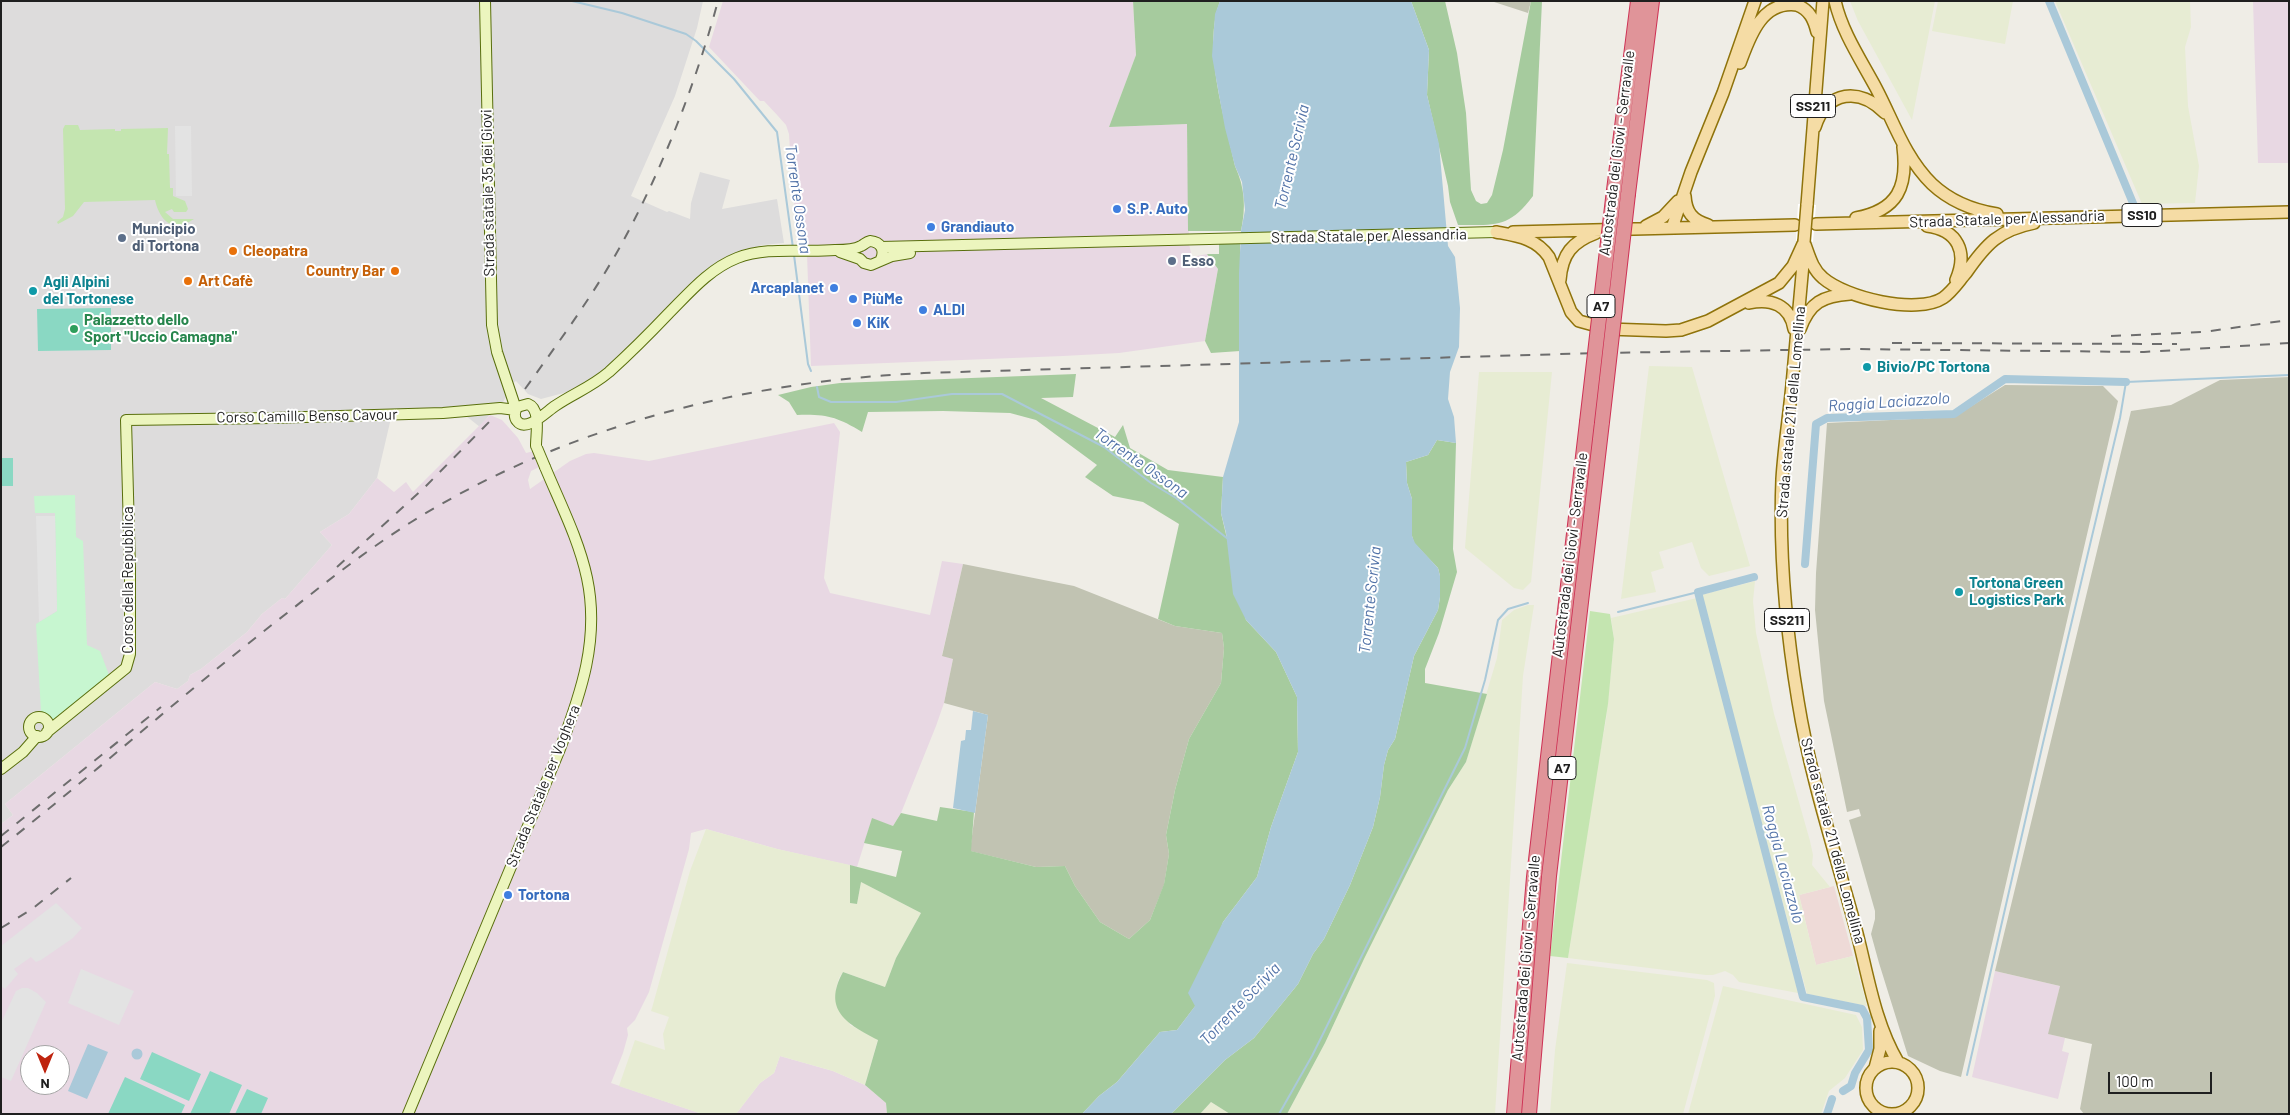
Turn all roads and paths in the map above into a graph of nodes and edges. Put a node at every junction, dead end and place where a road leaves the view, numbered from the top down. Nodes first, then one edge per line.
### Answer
1 (485, 1) edge
2 (1638, 1) edge
3 (1652, 1) edge
4 (1755, 1) edge
5 (1823, 1) edge
6 (1835, 1) edge
7 (1818, 42) junction
8 (1723, 93) junction
9 (1890, 118) junction
10 (1903, 142) junction
11 (1810, 153) junction
12 (1685, 191) junction
13 (2289, 212) edge
14 (2023, 218) junction
15 (2062, 218) junction
16 (1889, 223) junction
17 (1816, 224) dead end
18 (1830, 224) junction
19 (1795, 225) dead end
20 (1672, 228) junction
21 (1715, 228) junction
22 (1640, 229) junction
23 (1603, 230) junction
24 (1496, 232) junction
25 (1804, 242) junction
26 (861, 246) junction
27 (881, 247) junction
28 (943, 247) junction
29 (831, 250) junction
30 (860, 259) junction
31 (881, 260) junction
32 (1560, 281) junction
33 (1951, 290) junction
34 (1850, 294) junction
35 (1739, 305) junction
36 (1796, 341) junction
37 (507, 382) junction
38 (559, 403) junction
39 (530, 405) junction
40 (517, 415) junction
41 (535, 419) junction
42 (126, 420) joint
43 (537, 447) junction
44 (1, 769) edge
45 (1880, 1021) junction
46 (1898, 1062) junction
47 (1875, 1068) junction
48 (1910, 1110) edge
49 (1883, 1113) edge
50 (408, 1114) edge
51 (1514, 1114) edge
52 (1528, 1114) edge

1 - 37 main road, Strada statale 35 dei Giovi
2 - 51 highway, Autostrada dei Giovi - Serravalle / A7, bridge
3 - 52 highway, Autostrada dei Giovi - Serravalle / A7, bridge
4 - 8 main road
5 - 7 main road, Strada statale 211 della Lomellina / SS211
6 - 9 main road
7 - 8 main road
7 - 11 main road, Strada statale 211 della Lomellina / SS211
8 - 12 main road
9 - 10 main road
9 - 11 main road
10 - 14 main road
10 - 18 main road
11 - 25 main road, Strada statale 211 della Lomellina / SS211, bridge
12 - 20 main road
12 - 21 main road
12 - 22 main road
13 - 15 main road, Strada Statale per Alessandria / SS10
14 - 15 main road, Strada Statale per Alessandria
14 - 16 main road, Strada Statale per Alessandria
15 - 33 main road
16 - 18 main road, Strada Statale per Alessandria
16 - 33 main road
17 - 18 main road, Strada Statale per Alessandria
19 - 21 main road, Strada Statale per Alessandria
20 - 21 main road, Strada Statale per Alessandria
20 - 22 main road, Strada Statale per Alessandria
22 - 23 main road, Strada Statale per Alessandria
23 - 24 main road, Strada Statale per Alessandria
23 - 32 main road
24 - 28 main road, Strada Statale per Alessandria
24 - 32 main road
25 - 34 main road
25 - 35 main road
25 - 36 main road, Strada statale 211 della Lomellina / SS211
26 - 27 main road, Strada Statale per Alessandria
26 - 29 main road, Strada Statale per Alessandria
26 - 30 main road
27 - 28 main road, Strada Statale per Alessandria
27 - 31 main road
28 - 31 main road, Strada Statale per Alessandria
29 - 30 main road, Strada Statale per Alessandria
29 - 38 main road, Strada Statale per Alessandria
30 - 31 main road, Strada Statale per Alessandria
32 - 35 main road
33 - 34 main road
34 - 36 main road
35 - 36 main road
36 - 45 main road, Strada statale 211 della Lomellina / SS211, bridge
37 - 39 main road, Strada statale 35 dei Giovi
37 - 40 main road, Strada statale 35 dei Giovi
38 - 39 main road, Strada Statale per Alessandria
38 - 41 main road, Strada Statale per Alessandria
39 - 40 main road
39 - 41 main road
40 - 41 main road
40 - 42 main road, Corso Camillo Benso Cavour
40 - 43 main road, Strada Statale per Voghera
41 - 43 main road, Strada Statale per Voghera
42 - 44 main road, Corso della Repubblica
43 - 50 main road, Strada Statale per Voghera, bridge
45 - 46 main road, Strada statale 211 della Lomellina / SS211
45 - 47 main road, Strada statale 211 della Lomellina / SS211
46 - 47 main road
46 - 48 main road, Strada statale 211 della Lomellina / SS211
47 - 49 main road, Strada statale 211 della Lomellina / SS211
48 - 49 main road, Strada statale 211 della Lomellina / SS211

